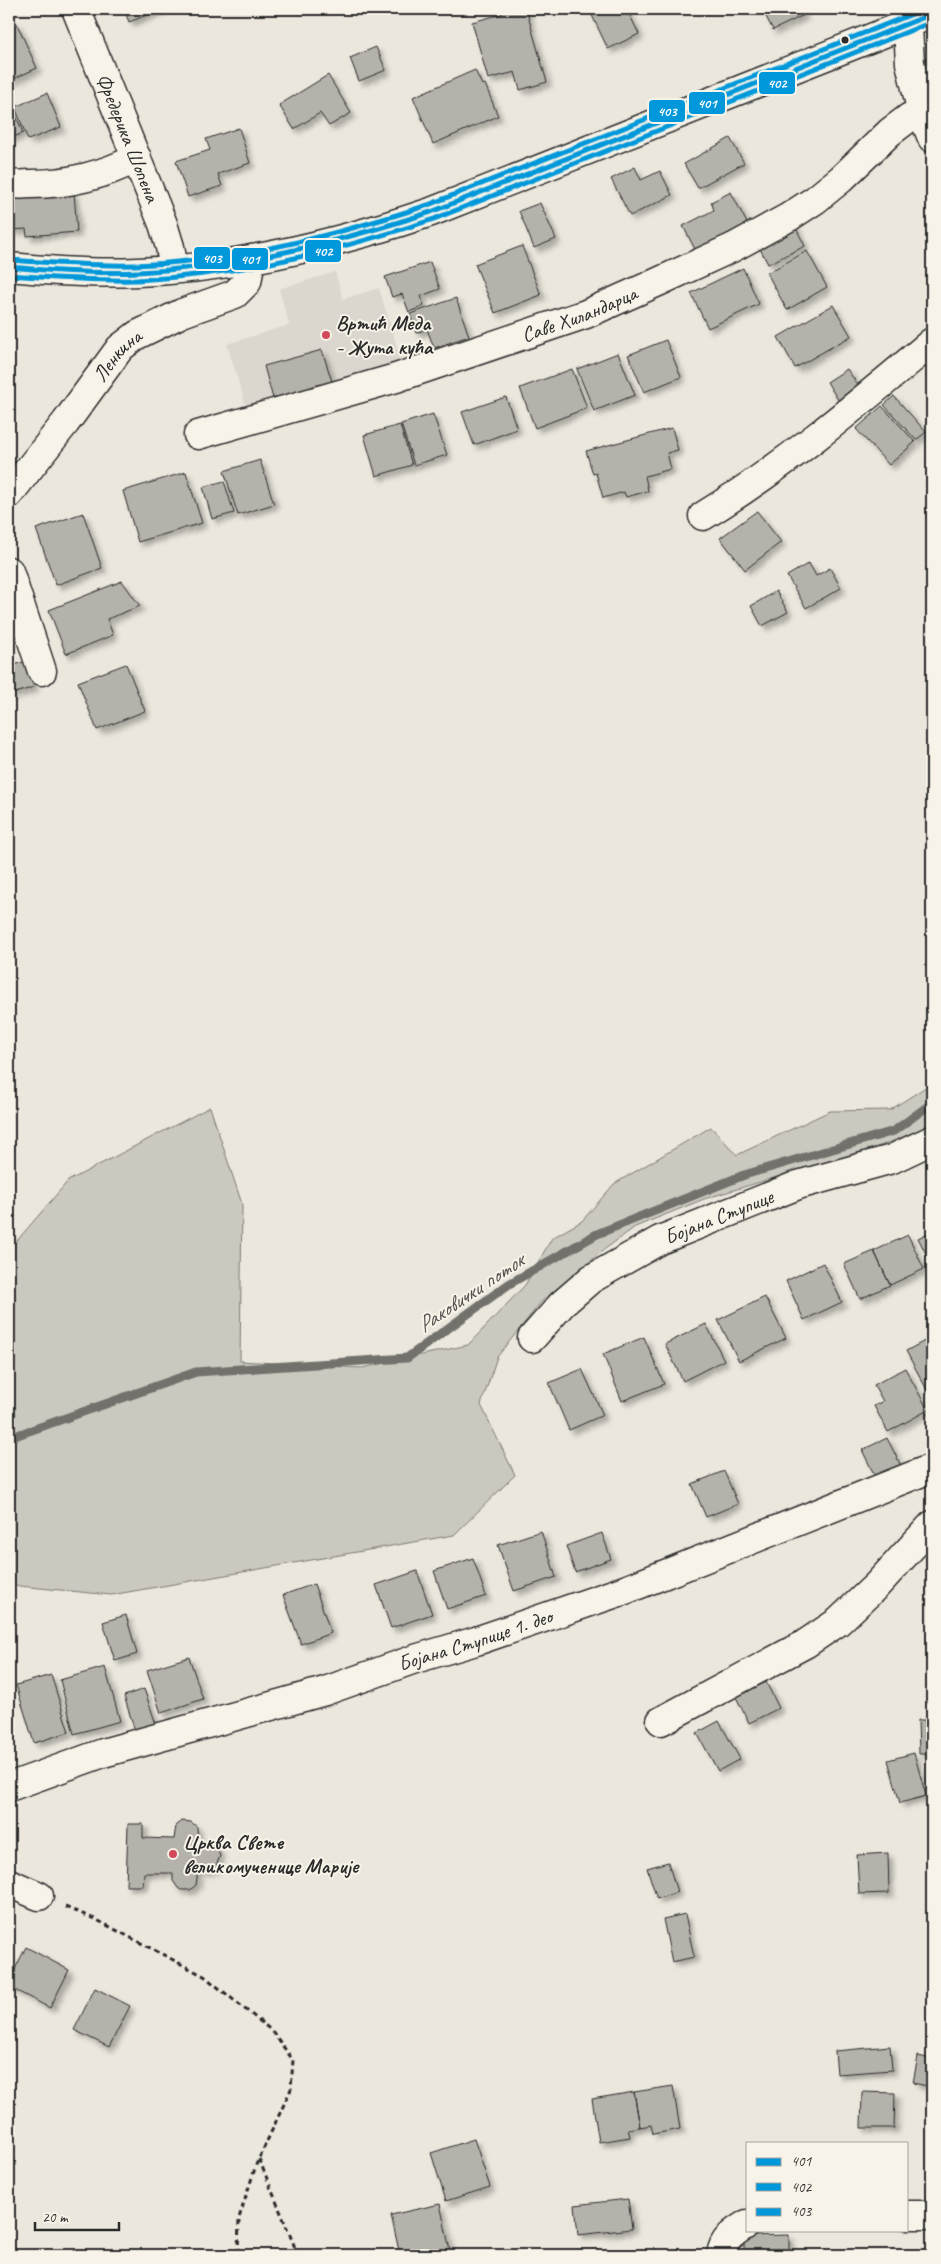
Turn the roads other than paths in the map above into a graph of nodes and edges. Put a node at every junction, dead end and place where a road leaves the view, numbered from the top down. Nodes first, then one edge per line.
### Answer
1 (76, 9) edge
2 (916, 16) edge
3 (922, 113) junction
4 (932, 138) edge
5 (137, 158) junction
6 (9, 183) edge
7 (251, 259) junction
8 (9, 267) edge
9 (174, 269) junction
10 (932, 342) edge
11 (198, 435) dead end
12 (9, 494) edge
13 (703, 516) dead end
14 (9, 571) edge
15 (42, 671) dead end
16 (932, 1140) edge
17 (532, 1338) dead end
18 (932, 1468) edge
19 (932, 1525) edge
20 (661, 1721) dead end
21 (9, 1786) edge
22 (9, 1883) edge
23 (39, 1896) road end
24 (908, 2215) edge
25 (932, 2215) edge
26 (746, 2225) edge
27 (721, 2255) edge

1 - 5 street, Фредерика Шопена
2 - 3 street
2 - 7 street
3 - 4 street
3 - 11 street, Саве Хиландарца
5 - 6 street
5 - 9 street, Фредерика Шопена
7 - 9 street
7 - 12 street, Ленкина
8 - 9 street
10 - 13 street
14 - 15 street
16 - 17 street, Бојана Ступице
18 - 21 street, Бојана Ступице 1. део
19 - 20 street
22 - 23 street
24 - 25 street
26 - 27 street

